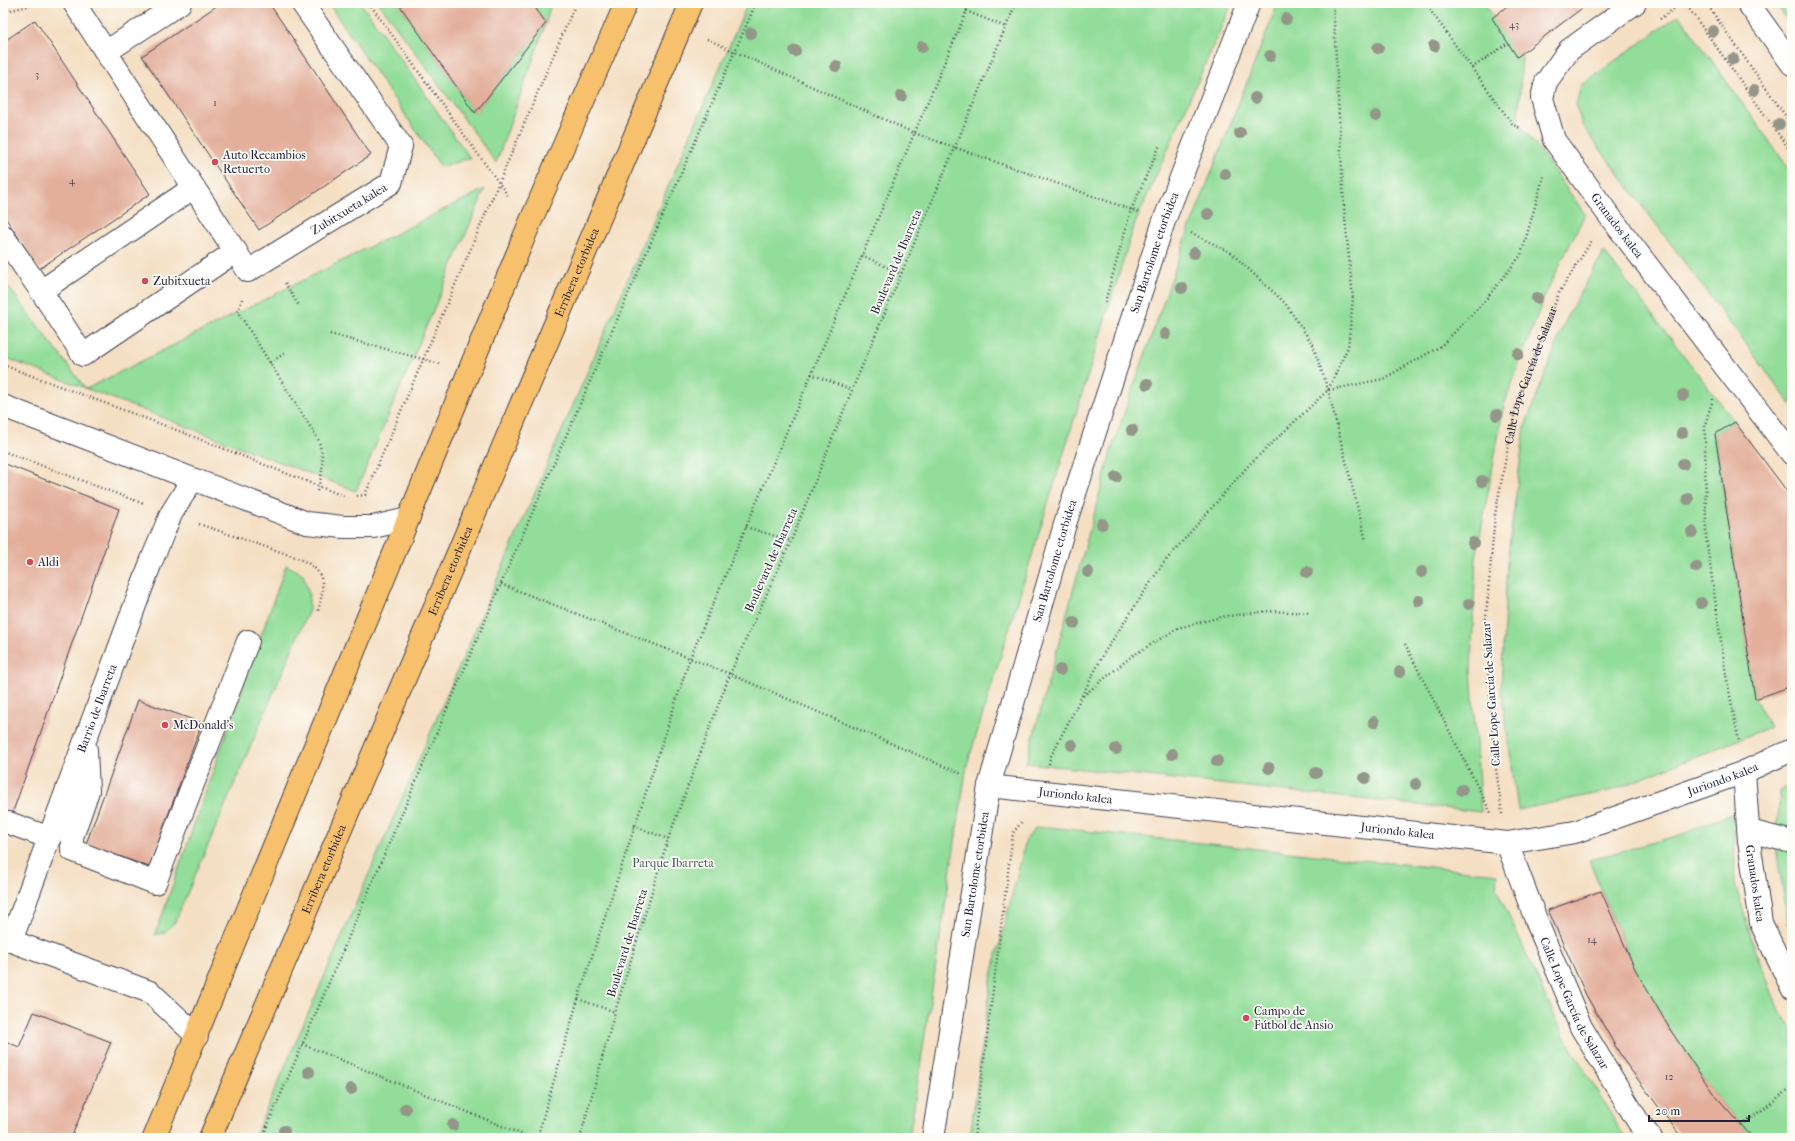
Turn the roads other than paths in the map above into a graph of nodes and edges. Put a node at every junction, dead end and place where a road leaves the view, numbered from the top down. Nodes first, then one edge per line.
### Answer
1 (74, 3) edge
2 (180, 3) edge
3 (302, 3) edge
4 (626, 3) edge
5 (691, 3) edge
6 (1249, 3) edge
7 (1635, 3) edge
8 (1748, 3) edge
9 (106, 52) junction
10 (1792, 64) edge
11 (193, 188) junction
12 (3, 236) edge
13 (236, 251) junction
14 (41, 291) junction
15 (3, 406) edge
16 (1792, 454) edge
17 (192, 480) junction
18 (408, 519) junction
19 (248, 641) dead end
20 (85, 741) junction
21 (1792, 750) edge
22 (1744, 772) junction
23 (989, 786) junction
24 (9, 823) dead end
25 (1749, 831) junction
26 (50, 838) junction
27 (1792, 842) edge
28 (1507, 843) junction
29 (7, 939) edge
30 (1792, 988) edge
31 (197, 1036) junction
32 (154, 1138) edge
33 (210, 1138) edge
34 (933, 1138) edge
35 (1651, 1138) edge

1 - 9 street
2 - 9 street
3 - 13 street, Zubitxueta kalea
4 - 18 main road
5 - 33 main road, Erribera etorbidea
6 - 23 street, San Bartolome etorbidea
7 - 16 street, Granados kalea
8 - 10 street
9 - 11 street
11 - 13 street
11 - 14 street
12 - 14 street
13 - 14 street
15 - 17 street
17 - 18 street
17 - 20 street, Barrio de Ibarreta
18 - 31 main road
19 - 20 street
20 - 26 street, Barrio de Ibarreta
21 - 22 street, Juriondo kalea
22 - 25 street, Granados kalea
22 - 28 street, Juriondo kalea
23 - 28 street, Juriondo kalea
23 - 34 street, San Bartolome etorbidea
24 - 26 street
25 - 27 street
25 - 30 street, Granados kalea
26 - 29 street, Barrio de Ibarreta
28 - 35 street, Calle Lope García de Salazar
29 - 31 street, Barrio de Ibarreta
31 - 32 main road

